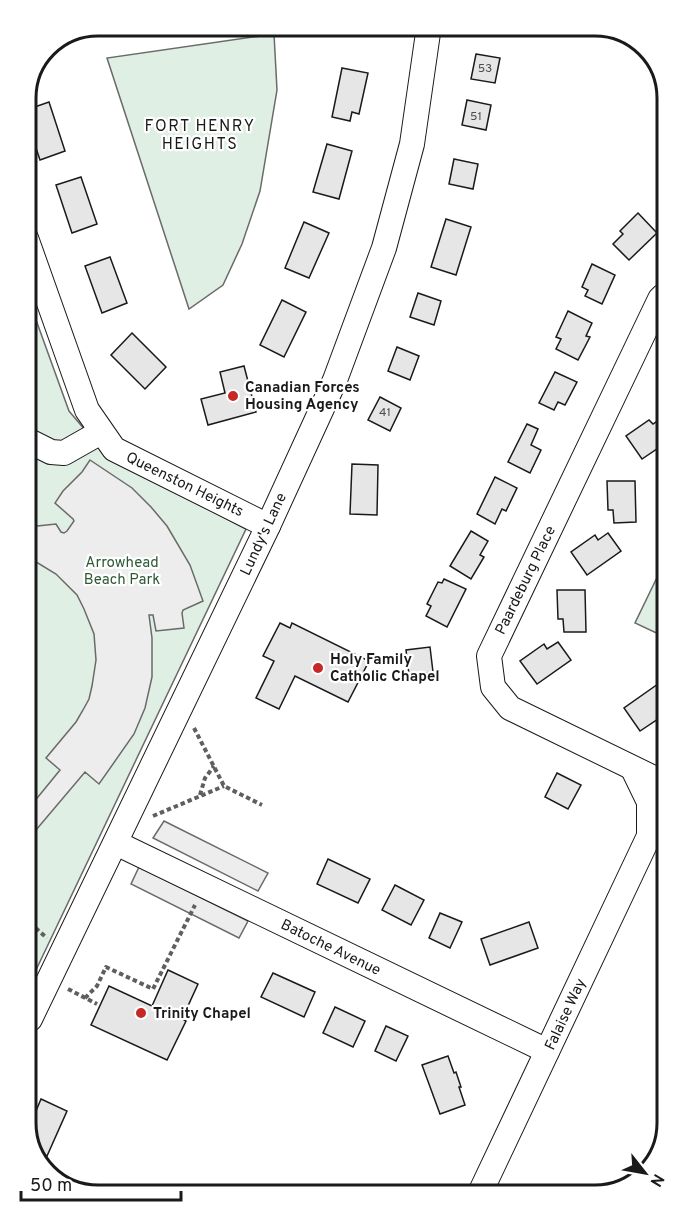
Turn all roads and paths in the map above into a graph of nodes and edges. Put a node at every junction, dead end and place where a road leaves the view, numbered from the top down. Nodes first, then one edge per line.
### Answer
1 (428, 36) edge
2 (36, 266) edge
3 (657, 305) edge
4 (101, 432) junction
5 (36, 444) edge
6 (268, 526) junction
7 (188, 723) dead end
8 (214, 766) junction
9 (633, 769) junction
10 (657, 780) edge
11 (224, 786) junction
12 (200, 796) junction
13 (262, 805) dead end
14 (151, 817) dead end
15 (657, 828) edge
16 (657, 833) edge
17 (116, 843) junction
18 (205, 886) junction
19 (36, 929) edge
20 (47, 938) dead end
21 (60, 986) dead end
22 (85, 998) junction
23 (97, 1004) dead end
24 (36, 1007) edge
25 (547, 1051) junction
26 (484, 1185) edge

1 - 6 street, Lundy's Lane
2 - 4 street, Queenston Heights
3 - 9 street, Paardeburg Place
4 - 5 street
4 - 6 street, Queenston Heights
6 - 17 street, Lundy's Lane
7 - 8 path
8 - 11 path
8 - 12 path
9 - 10 street, Paardeburg Place
9 - 15 street
11 - 12 path
11 - 13 path
12 - 14 path
16 - 25 street, Falaise Way
17 - 18 street, Batoche Avenue
17 - 24 street, Lundy's Lane
18 - 22 path
18 - 25 street, Batoche Avenue
19 - 20 path
21 - 22 path
22 - 23 path
25 - 26 street, Falaise Way

